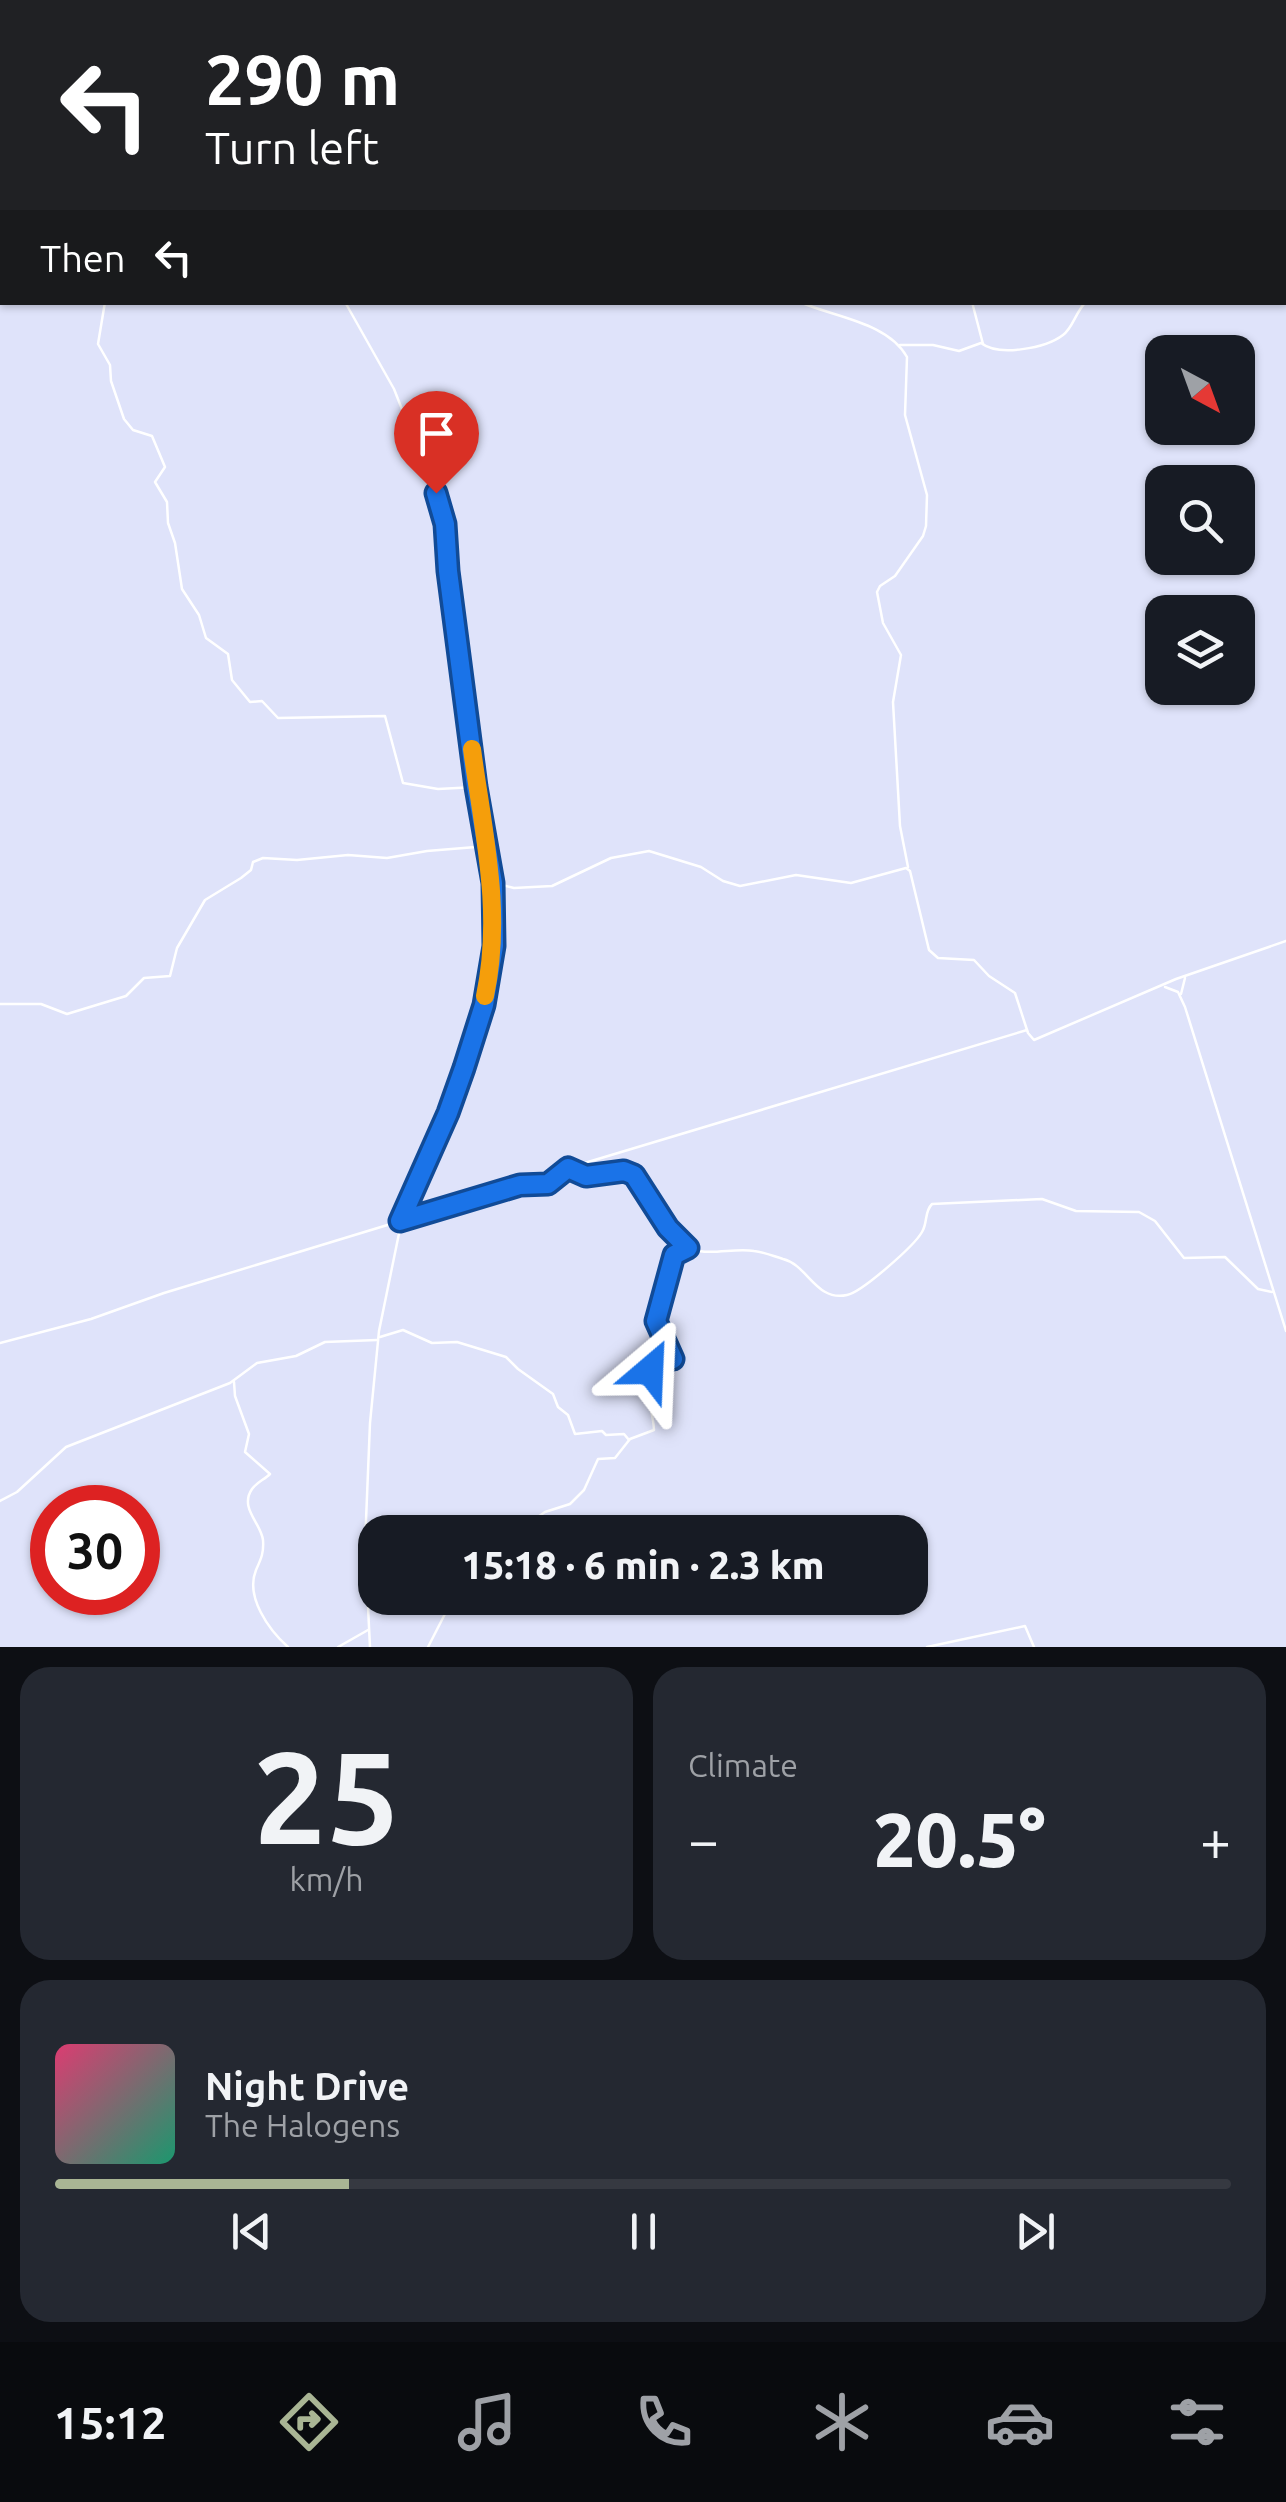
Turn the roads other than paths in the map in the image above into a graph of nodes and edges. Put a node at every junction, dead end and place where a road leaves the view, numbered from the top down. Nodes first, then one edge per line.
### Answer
1 (21, 0) edge
2 (34, 0) edge
3 (105, 305) edge
4 (347, 305) edge
5 (809, 305) edge
6 (973, 305) edge
7 (1084, 305) edge
8 (983, 344) junction
9 (898, 345) junction
10 (476, 787) junction
11 (488, 846) junction
12 (908, 869) junction
13 (493, 883) junction
14 (1286, 941) edge
15 (1186, 977) junction
16 (1164, 987) junction
17 (1181, 996) junction
18 (0, 1004) edge
19 (1027, 1030) junction
20 (572, 1167) junction
21 (400, 1221) junction
22 (688, 1248) junction
23 (1272, 1292) junction
24 (1284, 1318) edge
25 (1286, 1331) edge
26 (378, 1339) junction
27 (0, 1343) edge
28 (234, 1380) junction
29 (629, 1440) junction
30 (0, 1501) edge
31 (541, 1515) edge
32 (444, 1615) edge
33 (369, 1630) junction
34 (288, 1647) edge
35 (338, 1647) edge
36 (370, 1647) edge
37 (428, 1647) edge
38 (927, 1647) edge
39 (1034, 1647) edge

1 - 2 street
3 - 10 street
4 - 10 street
5 - 9 street
6 - 8 street
7 - 8 street
8 - 9 street
9 - 12 street
10 - 11 street
11 - 13 street
11 - 18 street
12 - 13 street
12 - 19 street
13 - 21 street
14 - 15 street
15 - 16 street
15 - 17 street
16 - 17 street
16 - 19 street
17 - 23 street
19 - 20 street
20 - 21 street
20 - 22 street
21 - 26 street
21 - 27 street
22 - 23 street
22 - 29 street
23 - 24 street
24 - 25 street
26 - 28 street
26 - 29 street
26 - 33 street
28 - 30 street
28 - 34 street
29 - 31 street
32 - 37 street
33 - 35 street
33 - 36 street
38 - 39 street

